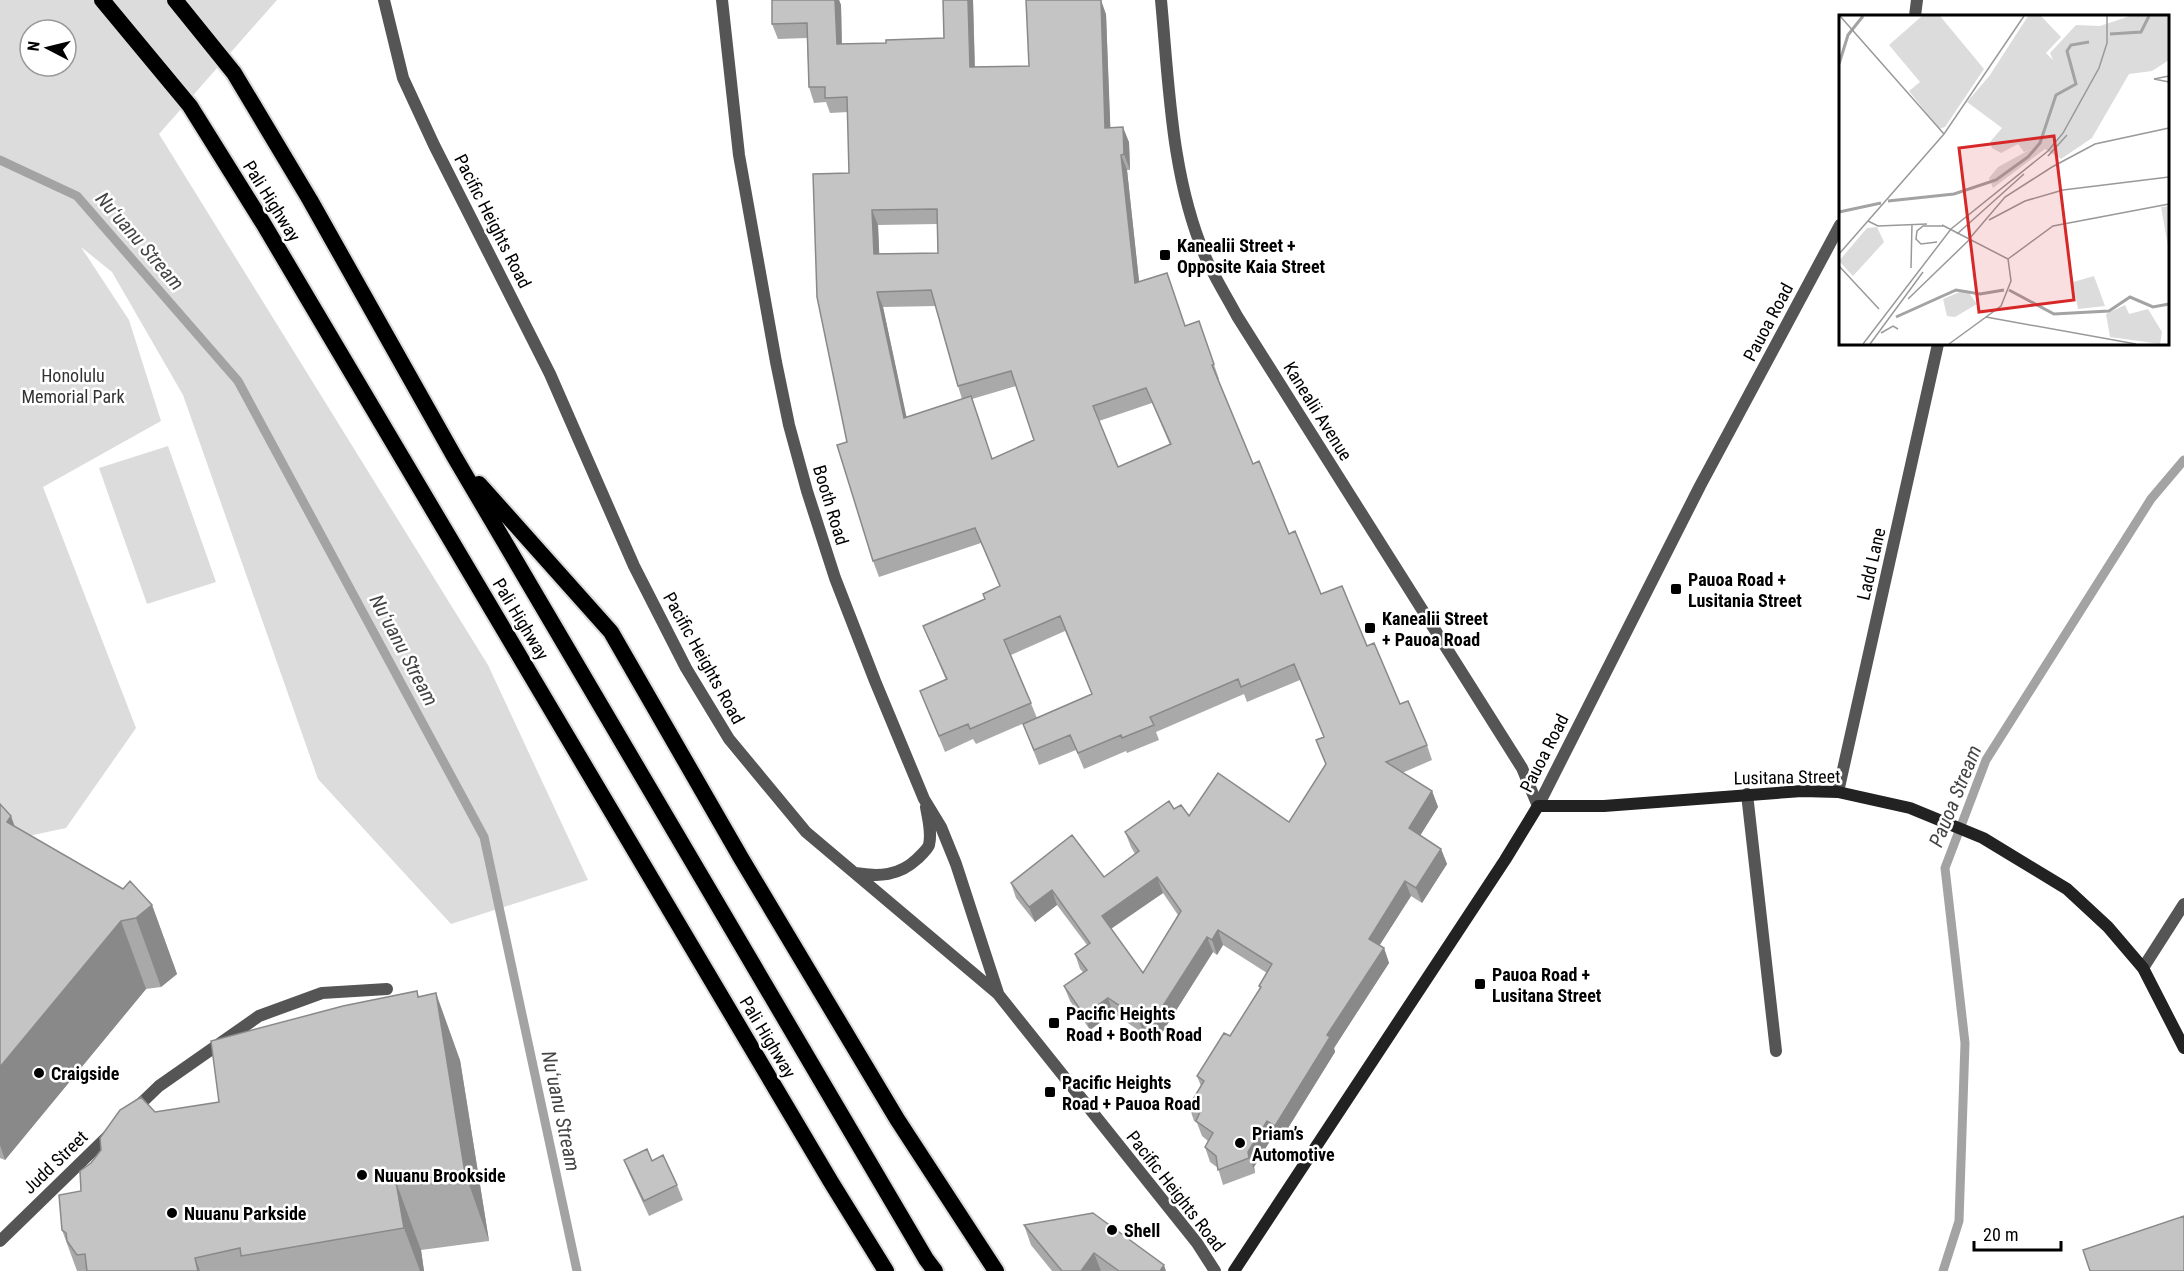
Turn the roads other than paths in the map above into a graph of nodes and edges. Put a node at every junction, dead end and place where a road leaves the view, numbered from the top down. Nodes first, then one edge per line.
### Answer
1 (102, 0) edge
2 (175, 0) edge
3 (384, 0) edge
4 (722, 0) edge
5 (1161, 0) edge
6 (1917, 0) edge
7 (1915, 15) edge
8 (1839, 227) edge
9 (1938, 345) edge
10 (454, 456) junction
11 (1838, 792) junction
12 (1747, 794) junction
13 (924, 799) junction
14 (1538, 806) junction
15 (854, 873) junction
16 (2184, 904) edge
17 (2143, 968) junction
18 (387, 989) dead end
19 (998, 994) junction
20 (2184, 1048) edge
21 (1776, 1051) dead end
22 (0, 1241) edge
23 (886, 1271) edge
24 (935, 1271) edge
25 (996, 1271) edge
26 (1215, 1271) edge
27 (1234, 1271) edge

1 - 23 highway, Pali Highway
2 - 10 highway, Pali Highway
3 - 15 street, Pacific Heights Road
4 - 13 street, Booth Road
5 - 14 street, Kanealii Avenue
6 - 7 street
8 - 14 street, Pauoa Road
9 - 11 street, Ladd Lane
10 - 24 highway, Pali Highway
10 - 25 highway
11 - 12 main road, Lusitana Street
11 - 17 main road, Lusitana Street
12 - 14 main road, Lusitana Street
12 - 21 street
13 - 15 street
13 - 19 street, Booth Road
14 - 27 main road, Pauoa Road
15 - 19 street, Pacific Heights Road
16 - 17 street
17 - 20 main road, Lusitana Street
18 - 22 street, Judd Street
19 - 26 street, Pacific Heights Road

